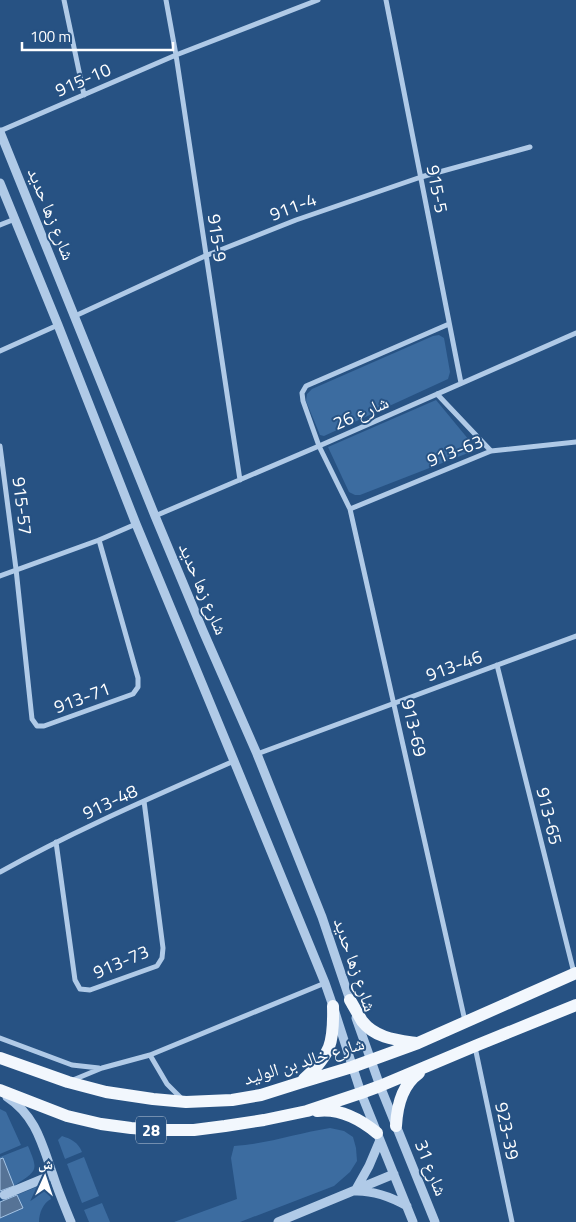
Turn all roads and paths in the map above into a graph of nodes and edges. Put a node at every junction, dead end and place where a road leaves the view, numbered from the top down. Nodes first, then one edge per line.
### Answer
1 (64, 0) edge
2 (166, 0) edge
3 (318, 0) edge
4 (386, 0) edge
5 (176, 55) junction
6 (84, 95) junction
7 (0, 132) edge
8 (530, 147) dead end
9 (421, 177) junction
10 (0, 183) edge
11 (15, 219) junction
12 (0, 225) edge
13 (205, 256) junction
14 (75, 316) junction
15 (449, 324) junction
16 (58, 325) junction
17 (576, 333) edge
18 (0, 351) edge
19 (461, 383) junction
20 (437, 394) junction
21 (576, 442) edge
22 (0, 446) edge
23 (320, 446) junction
24 (491, 451) junction
25 (240, 480) junction
26 (350, 509) junction
27 (155, 516) junction
28 (136, 524) junction
29 (99, 540) junction
30 (16, 570) junction
31 (0, 576) edge
32 (576, 636) edge
33 (497, 665) junction
34 (394, 703) junction
35 (257, 754) junction
36 (234, 761) junction
37 (144, 801) junction
38 (56, 842) junction
39 (0, 872) edge
40 (575, 973) edge
41 (325, 983) junction
42 (350, 1000) junction
43 (576, 1005) edge
44 (334, 1006) junction
45 (466, 1022) junction
46 (0, 1038) edge
47 (418, 1043) junction
48 (475, 1046) junction
49 (367, 1047) junction
50 (348, 1053) junction
51 (150, 1055) junction
52 (0, 1058) edge
53 (371, 1060) junction
54 (427, 1066) junction
55 (352, 1067) junction
56 (102, 1068) junction
57 (68, 1082) junction
58 (299, 1083) junction
59 (380, 1086) junction
60 (0, 1092) edge
61 (361, 1093) junction
62 (186, 1102) junction
63 (307, 1112) junction
64 (396, 1126) junction
65 (378, 1136) junction
66 (394, 1174) junction
67 (52, 1175) junction
68 (355, 1191) junction
69 (4, 1195) dead end
70 (407, 1206) junction
71 (71, 1222) edge
72 (278, 1222) edge
73 (414, 1222) edge
74 (435, 1222) edge
75 (512, 1222) edge

1 - 6 street
2 - 5 street, 915-9
3 - 5 street, 915-10
4 - 9 street, 915-5
5 - 6 street, 915-10
5 - 13 street, 915-9
6 - 7 street, 915-10
7 - 14 street, شارع زها حديد
8 - 9 street, 911-4
9 - 13 street, 911-4
9 - 15 street, 915-5
10 - 11 street, شارع زها حديد
11 - 12 street
11 - 16 street, شارع زها حديد
13 - 14 street, 911-4
13 - 25 street, 915-9
14 - 27 street, شارع زها حديد
15 - 19 street, 915-5
15 - 23 street, 913-69
16 - 18 street
16 - 28 street, شارع زها حديد
17 - 19 street, شارع 26
19 - 20 street, شارع 26
20 - 23 street, شارع 26
20 - 24 street
21 - 24 street, 913-63
22 - 30 street, 915-57
23 - 25 street, شارع 26
23 - 26 street, 913-69
24 - 26 street, 913-63
25 - 27 street, شارع 26
26 - 34 street, 913-69
27 - 35 street, شارع زها حديد
28 - 29 street
28 - 36 street, شارع زها حديد
29 - 30 street
29 - 30 street, 913-71
30 - 31 street
32 - 33 street, 913-46
33 - 34 street, 913-46
33 - 40 street, 913-65
34 - 35 street, 913-46
34 - 45 street, 913-69
35 - 42 street, شارع زها حديد
36 - 37 street, 913-48
36 - 41 street, شارع زها حديد
37 - 38 street, 913-48
37 - 38 street, 913-73
38 - 39 street, 913-48
40 - 45 main road, شارع خالد بن الوليد / 28
41 - 44 street, شارع زها حديد
41 - 51 street
42 - 47 main road
42 - 49 street, شارع زها حديد
43 - 48 main road, 28
44 - 50 street, شارع زها حديد
44 - 58 main road
45 - 47 main road, شارع خالد بن الوليد / 28
46 - 56 street
47 - 53 main road, شارع خالد بن الوليد / 28
48 - 54 main road, 28
48 - 75 street, 923-39
49 - 50 street
49 - 53 street, شارع زها حديد
50 - 55 street, شارع زها حديد
51 - 56 street
51 - 62 street
52 - 57 main road, شارع خالد بن الوليد / 28
53 - 55 main road, شارع خالد بن الوليد / 28
53 - 59 street, شارع زها حديد
54 - 59 main road, 28
54 - 64 main road
55 - 58 main road, شارع خالد بن الوليد / 28
55 - 61 street, شارع زها حديد
56 - 57 street
57 - 62 main road, شارع خالد بن الوليد / 28
58 - 62 main road, شارع خالد بن الوليد / 28
59 - 61 main road, 28
59 - 64 street, شارع 31
60 - 63 main road, 28
60 - 67 street
61 - 63 main road, 28
61 - 65 street, شارع 31
63 - 65 main road
64 - 74 street, شارع 31
65 - 66 street, شارع 31
65 - 68 street
66 - 68 street
66 - 70 street, شارع 31
67 - 69 street
67 - 71 street
68 - 70 street
68 - 72 street
70 - 73 street, شارع 31

